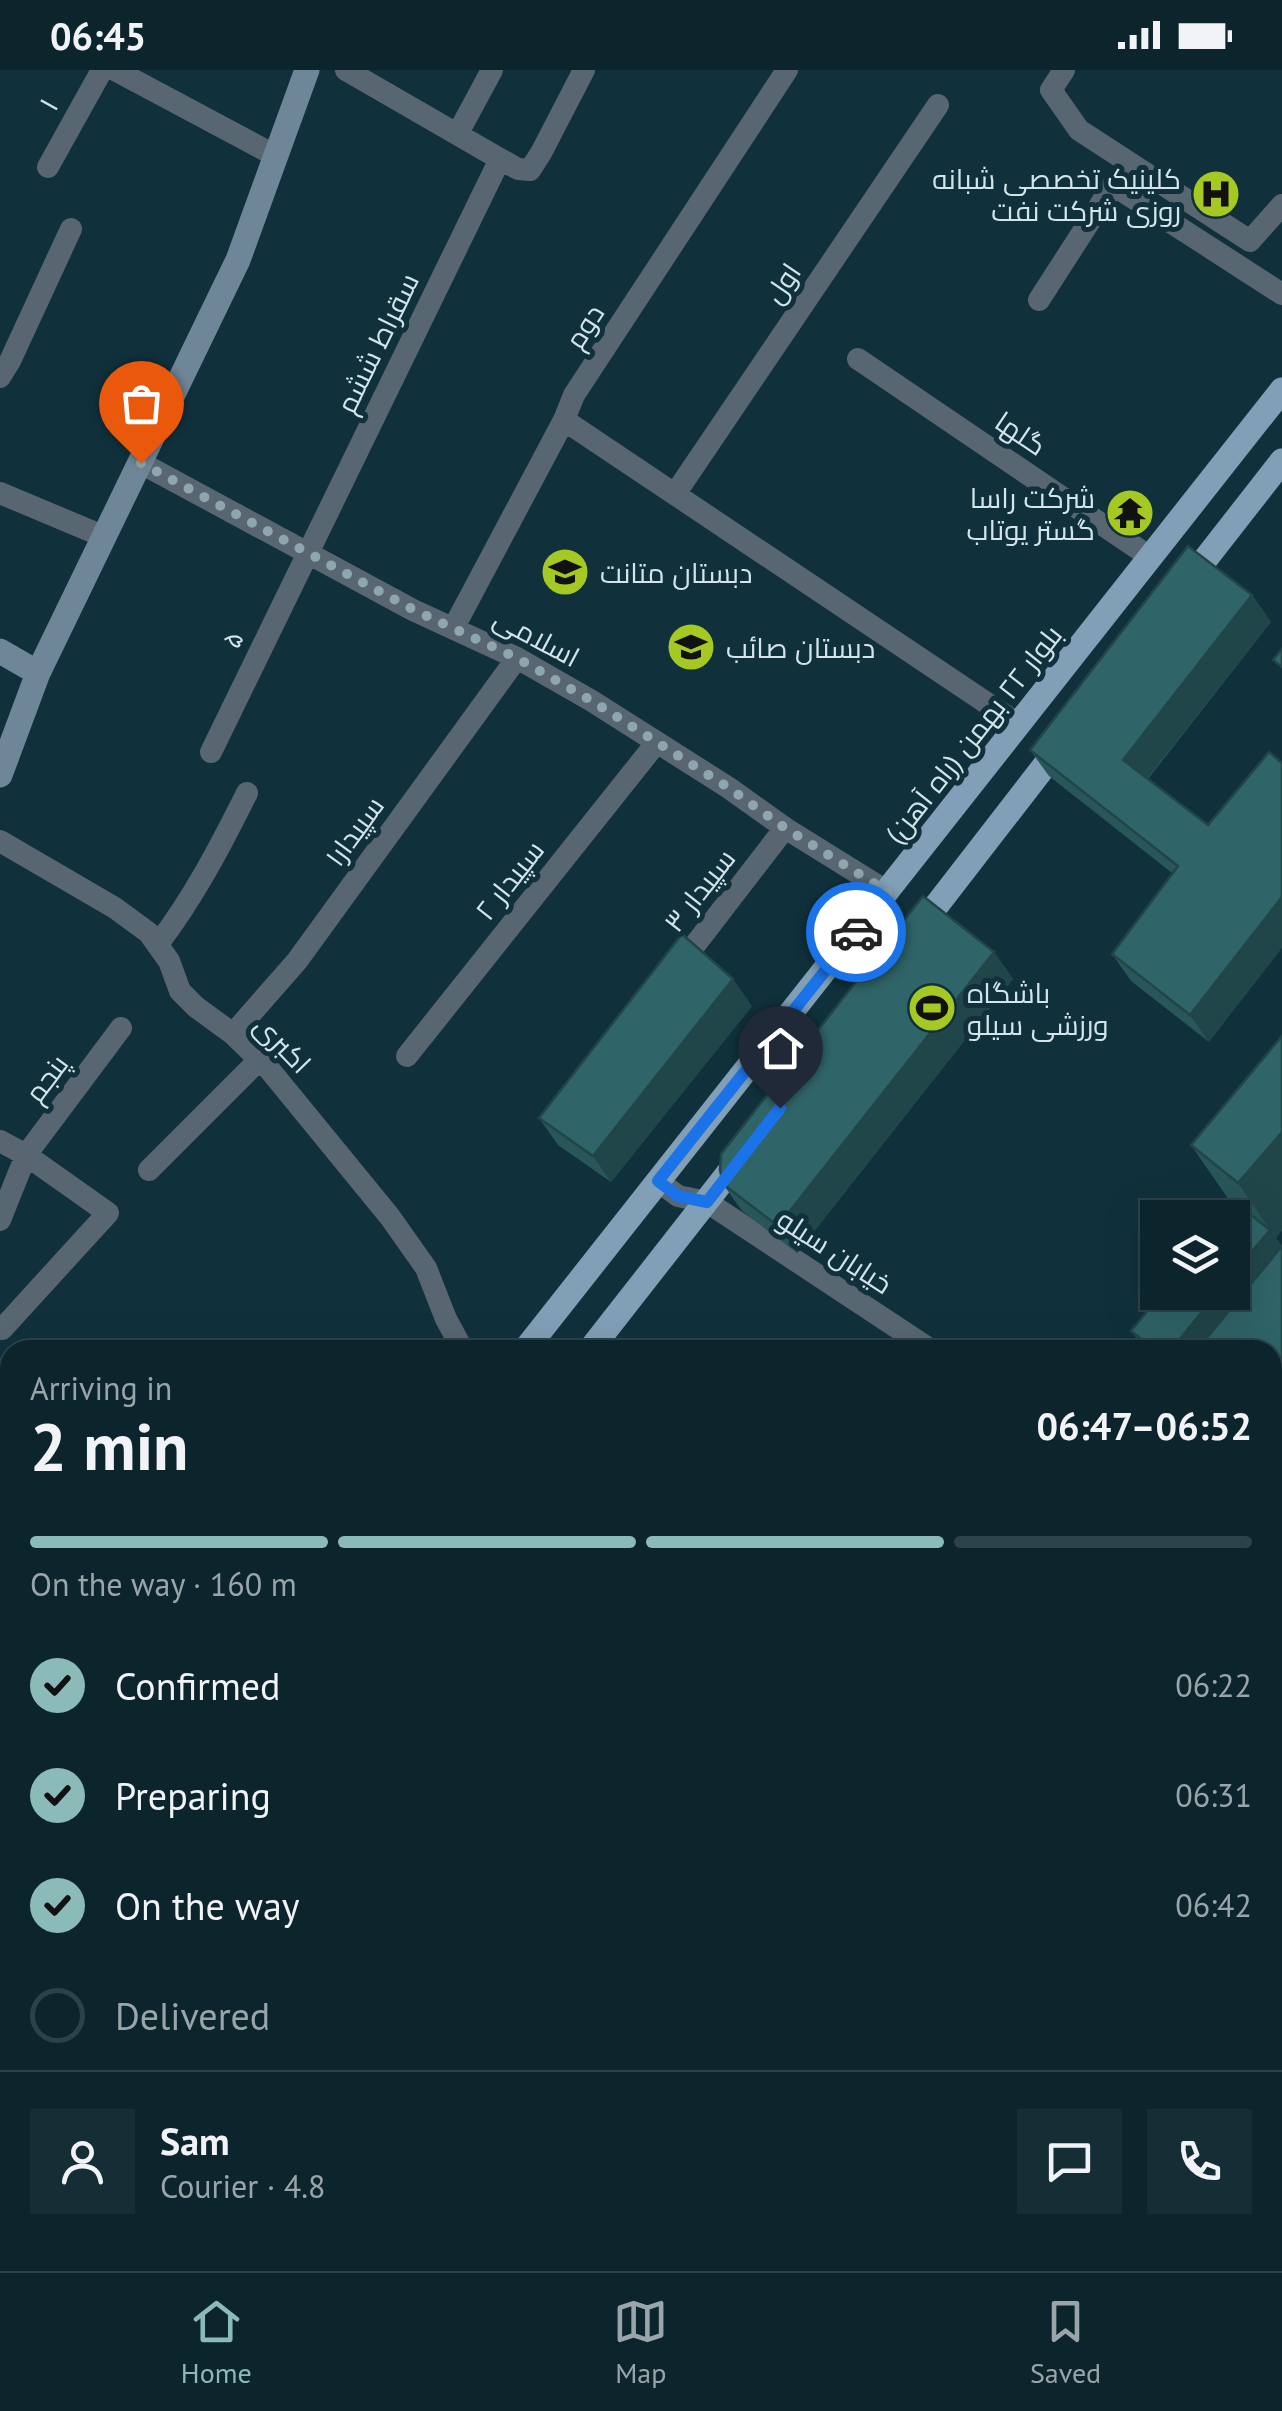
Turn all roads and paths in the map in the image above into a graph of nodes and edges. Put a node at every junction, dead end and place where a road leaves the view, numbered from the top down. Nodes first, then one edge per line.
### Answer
1 (102, 70) edge
2 (115, 70) edge
3 (307, 70) edge
4 (346, 70) edge
5 (492, 70) edge
6 (584, 70) edge
7 (787, 70) edge
8 (1064, 70) edge
9 (938, 105) dead end
10 (458, 133) junction
11 (276, 156) junction
12 (500, 160) junction
13 (48, 168) dead end
14 (1282, 205) edge
15 (71, 228) dead end
16 (1282, 294) edge
17 (1040, 300) dead end
18 (858, 360) dead end
19 (0, 377) edge
20 (1282, 390) edge
21 (564, 420) junction
22 (1282, 461) edge
23 (141, 463) junction
24 (0, 494) edge
25 (675, 494) junction
26 (105, 537) junction
27 (308, 552) junction
28 (1150, 557) junction
29 (1170, 604) edge
30 (454, 627) junction
31 (0, 650) edge
32 (517, 658) junction
33 (38, 672) junction
34 (1018, 724) junction
35 (1073, 730) edge
36 (657, 742) junction
37 (211, 752) dead end
38 (2, 762) edge
39 (248, 793) dead end
40 (785, 828) junction
41 (0, 841) edge
42 (888, 892) junction
43 (158, 944) junction
44 (902, 950) edge
45 (668, 980) edge
46 (121, 1028) dead end
47 (233, 1034) junction
48 (407, 1056) dead end
49 (259, 1060) junction
50 (756, 1139) edge
51 (0, 1141) edge
52 (26, 1155) junction
53 (149, 1170) dead end
54 (658, 1181) junction
55 (707, 1202) junction
56 (0, 1220) edge
57 (0, 1328) edge
58 (458, 1340) edge
59 (533, 1340) edge
60 (598, 1340) edge
61 (915, 1340) edge

1 - 13 street, ۱
2 - 11 street
3 - 11 main road
4 - 10 street
5 - 10 street
6 - 12 street
7 - 21 street, دوم
8 - 14 street
9 - 25 street, اول
10 - 12 street
11 - 23 main road
12 - 27 street, سقراط ششم
15 - 19 street
16 - 17 street
18 - 28 street, گلها
20 - 28 main road, بلوار ۲۲ بهمن (راه آهن)
21 - 25 street
21 - 30 street, دوم
22 - 29 main road
23 - 26 main road
23 - 27 street, اسلامی
24 - 26 street
25 - 34 street
26 - 33 main road
27 - 30 street, اسلامی
27 - 37 street, ۵
28 - 34 main road, بلوار ۲۲ بهمن (راه آهن)
30 - 32 street, اسلامی
31 - 33 main road
32 - 36 street, اسلامی
32 - 47 street, سپیدار۱
33 - 38 main road
34 - 42 main road, بلوار ۲۲ بهمن (راه آهن)
35 - 44 main road
36 - 40 street, اسلامی
36 - 48 street, سپیدار ۲
39 - 43 street
40 - 42 street, اسلامی
40 - 45 street, سپیدار ۳
41 - 43 street, اکبری
42 - 54 main road, بلوار ۲۲ بهمن (راه آهن)
43 - 47 street, اکبری
46 - 52 street, پنجم
47 - 49 street, اکبری
49 - 53 street
49 - 58 street, اکبری
50 - 55 main road
51 - 52 street
52 - 56 street, پنجم
52 - 57 street
54 - 55 street, خیابان سیلو
54 - 59 main road, بلوار ۲۲ بهمن (راه آهن)
55 - 60 main road
55 - 61 street, خیابان سیلو

